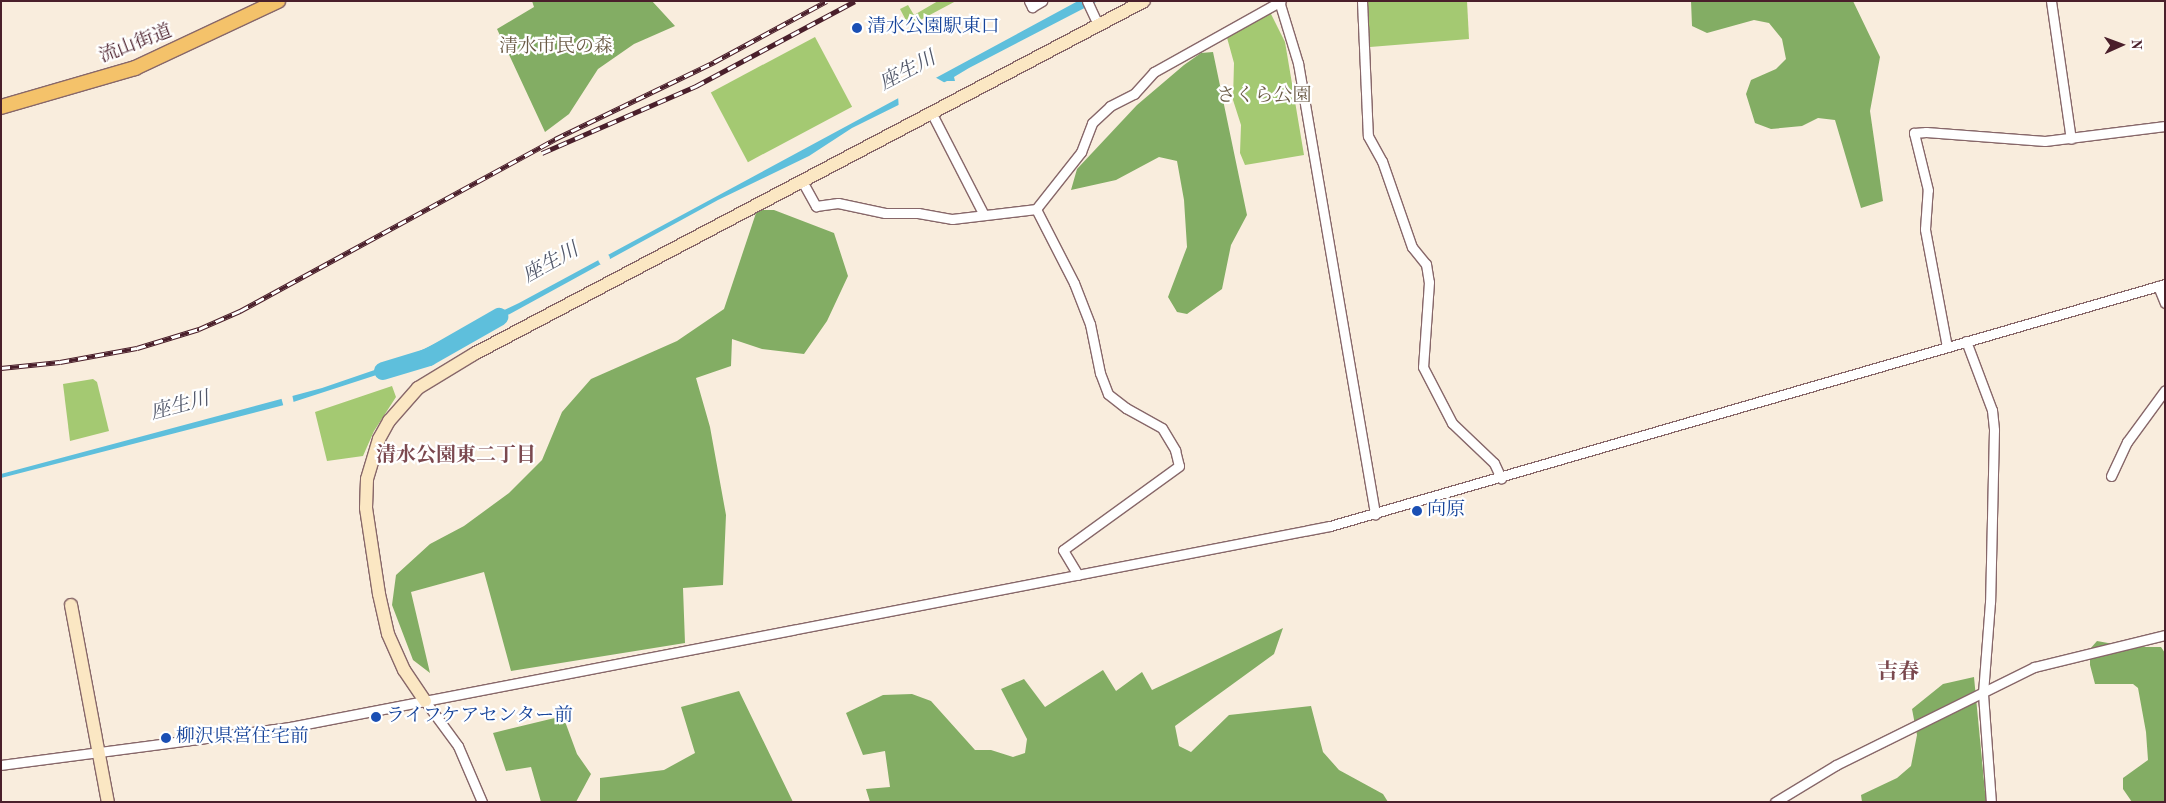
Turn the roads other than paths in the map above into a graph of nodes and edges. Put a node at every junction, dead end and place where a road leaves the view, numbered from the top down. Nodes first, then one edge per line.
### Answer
1 (278, 1) edge
2 (1029, 1) edge
3 (1042, 1) edge
4 (1087, 1) edge
5 (1144, 1) edge
6 (1362, 1) edge
7 (2051, 1) edge
8 (1280, 2) edge
9 (1098, 25) junction
10 (1, 107) edge
11 (931, 112) junction
12 (2165, 126) edge
13 (2071, 139) junction
14 (802, 181) junction
15 (1036, 209) junction
16 (983, 213) junction
17 (2162, 285) edge
18 (2165, 303) edge
19 (1966, 341) junction
20 (1947, 347) junction
21 (2165, 390) edge
22 (2111, 476) dead end
23 (1501, 478) junction
24 (1375, 514) junction
25 (1078, 575) junction
26 (71, 605) dead end
27 (2165, 635) edge
28 (1983, 694) junction
29 (425, 701) junction
30 (99, 752) junction
31 (1, 765) edge
32 (108, 802) edge
33 (482, 802) edge
34 (1775, 802) edge
35 (1991, 802) edge

1 - 10 main road, 流山街道
2 - 3 street
4 - 9 street
5 - 9 street
6 - 23 street
7 - 13 street
8 - 15 street
8 - 24 street
9 - 11 street
11 - 14 street
11 - 16 street
12 - 13 street
13 - 20 street
14 - 16 street
14 - 29 street
15 - 16 street
15 - 25 street
17 - 18 street
17 - 19 street
19 - 20 street
19 - 28 street
20 - 23 street
21 - 22 street
23 - 24 street
24 - 25 street
25 - 29 street
26 - 30 street
27 - 28 street
28 - 34 street
28 - 35 street
29 - 30 street
29 - 33 street
30 - 31 street
30 - 32 street

